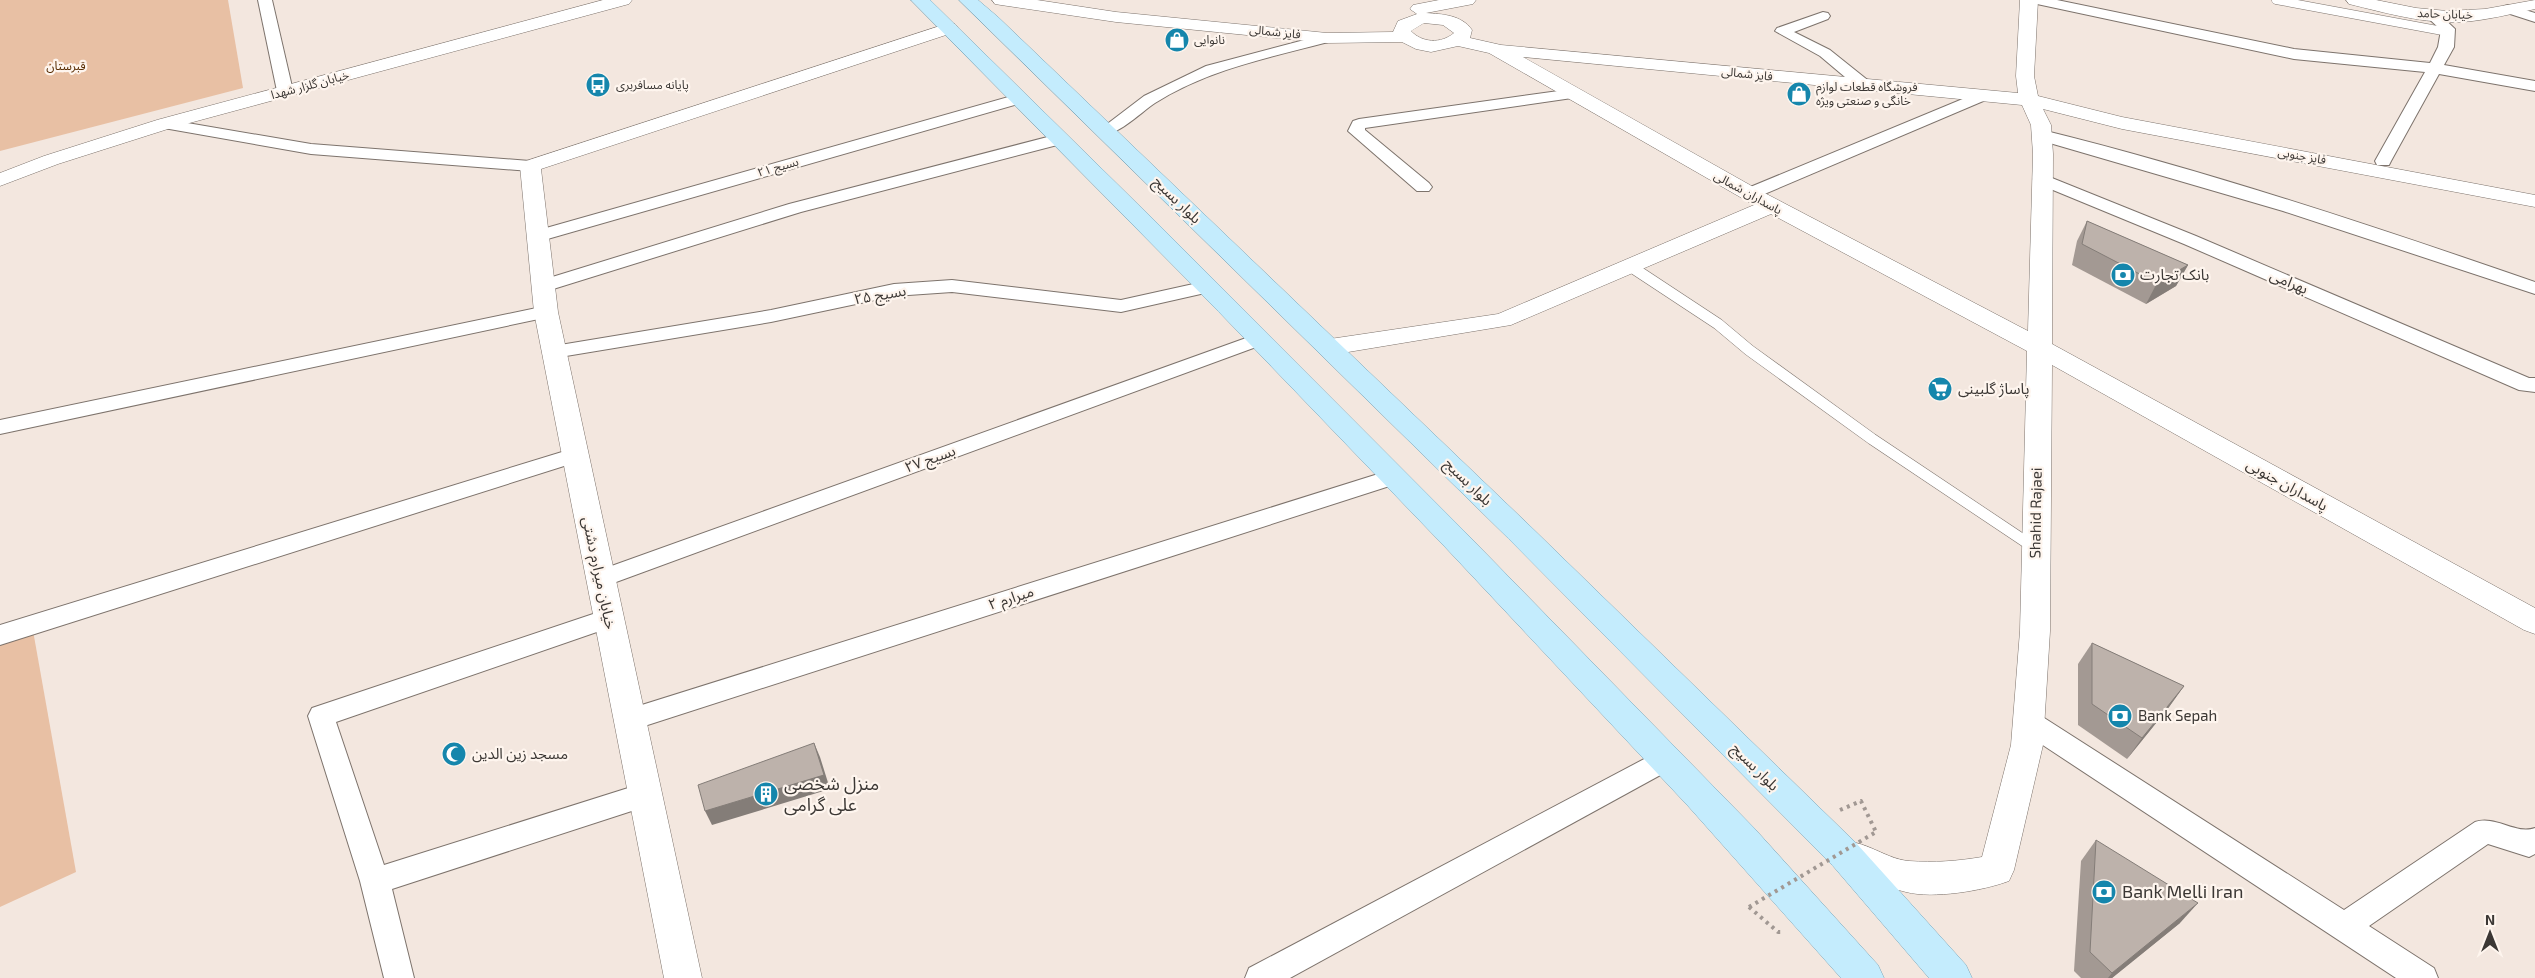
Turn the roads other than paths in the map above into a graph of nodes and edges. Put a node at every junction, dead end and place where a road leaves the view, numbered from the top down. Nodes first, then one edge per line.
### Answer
1 (265, 0) edge
2 (623, 0) edge
3 (920, 0) edge
4 (968, 0) edge
5 (1467, 0) edge
6 (2029, 0) edge
7 (2037, 0) edge
8 (2276, 0) edge
9 (2355, 0) edge
10 (2535, 4) edge
11 (1412, 9) edge
12 (2509, 9) junction
13 (997, 10) edge
14 (1823, 16) dead end
15 (2433, 16) junction
16 (2535, 18) edge
17 (949, 28) junction
18 (2448, 32) junction
19 (1405, 37) junction
20 (1327, 38) junction
21 (1458, 41) junction
22 (1495, 49) junction
23 (2434, 68) junction
24 (1864, 85) junction
25 (2535, 86) edge
26 (285, 91) junction
27 (1573, 94) junction
28 (1982, 96) junction
29 (1018, 99) junction
30 (2029, 100) junction
31 (2069, 109) junction
32 (164, 124) junction
33 (1106, 131) junction
34 (2042, 135) junction
35 (1059, 139) junction
36 (2382, 161) junction
37 (530, 166) junction
38 (1145, 169) junction
39 (2042, 179) junction
40 (0, 180) edge
41 (1102, 182) junction
42 (1423, 186) dead end
43 (2535, 190) edge
44 (1749, 194) junction
45 (2535, 202) edge
46 (1770, 206) junction
47 (538, 236) junction
48 (1630, 266) junction
49 (1207, 287) junction
50 (2535, 288) edge
51 (544, 299) junction
52 (1260, 339) junction
53 (1330, 347) junction
54 (2039, 347) junction
55 (554, 352) junction
56 (2535, 386) edge
57 (0, 427) edge
58 (575, 455) junction
59 (1394, 477) junction
60 (2036, 549) junction
61 (600, 579) junction
62 (608, 618) junction
63 (2535, 622) edge
64 (0, 635) edge
65 (629, 720) junction
66 (2028, 722) junction
67 (1665, 759) junction
68 (644, 795) junction
69 (2535, 840) edge
70 (1845, 855) junction
71 (375, 881) junction
72 (2344, 927) junction
73 (399, 978) edge
74 (683, 978) edge
75 (1260, 978) edge
76 (1865, 978) edge
77 (1953, 978) edge
78 (2423, 978) edge

1 - 26 street
2 - 26 main road, خیابان گلزار شهدا
3 - 17 main road
4 - 13 main road, بلوار بسیج
5 - 11 main road
6 - 30 main road, Shahid Rajaei
7 - 23 street
8 - 18 lane
9 - 15 main road, خیابان حامد
10 - 12 main road, خیابان حامد
11 - 19 main road
11 - 21 main road
12 - 15 main road, خیابان حامد
12 - 16 street
13 - 17 main road
13 - 20 main road, فایز شمالی
13 - 33 main road, بلوار بسیج
14 - 24 street
15 - 18 street
17 - 29 main road
17 - 37 main road
18 - 23 street
19 - 20 main road, فایز شمالی
19 - 21 main road, فایز شمالی
20 - 33 street
21 - 22 main road, پاسداران شمالی
22 - 24 main road, فایز شمالی
22 - 27 main road, پاسداران شمالی
23 - 25 street
23 - 36 street
24 - 28 main road, فایز شمالی
26 - 32 main road, خیابان گلزار شهدا
27 - 42 street
27 - 44 main road, پاسداران شمالی
28 - 30 main road, فایز شمالی
28 - 44 street
29 - 35 main road
29 - 47 street, بسیج ۲۱
30 - 31 main road, فایز جنوبی
30 - 34 main road, Shahid Rajaei
31 - 36 main road, فایز جنوبی
31 - 45 main road, فایز جنوبی
32 - 37 street
32 - 40 main road, خیابان گلزار شهدا
33 - 38 main road, بلوار بسیج
34 - 39 main road, Shahid Rajaei
34 - 50 street
35 - 41 main road
35 - 51 street
36 - 43 main road, فایز جنوبی
37 - 47 main road, خیابان میرارم دشتی
38 - 41 main road
38 - 53 main road, بلوار بسیج
39 - 54 main road, Shahid Rajaei
39 - 56 street, بهرامی
41 - 49 main road
44 - 46 main road, پاسداران شمالی
46 - 48 main road
46 - 54 main road, پاسداران شمالی
47 - 51 main road, خیابان میرارم دشتی
48 - 53 main road
48 - 60 lane
49 - 52 main road
49 - 55 street, بسیج ۲۵
51 - 55 main road, خیابان میرارم دشتی
51 - 57 street
52 - 59 main road
52 - 61 street, بسیج ۲۷
53 - 70 main road, بلوار بسیج
54 - 60 main road, Shahid Rajaei
54 - 63 main road, پاسداران جنوبی
55 - 58 main road, خیابان میرارم دشتی
58 - 61 main road, خیابان میرارم دشتی
58 - 64 street
59 - 65 street, میرارم ۲
59 - 67 main road
60 - 66 main road, Shahid Rajaei
61 - 62 main road, خیابان میرارم دشتی
62 - 65 main road, خیابان میرارم دشتی
62 - 71 street
65 - 68 main road, خیابان میرارم دشتی
66 - 70 main road, Shahid Rajaei
66 - 72 street
67 - 75 street
67 - 76 main road
68 - 71 street
68 - 74 main road, خیابان میرارم دشتی
69 - 72 street
70 - 77 main road, بلوار بسیج
71 - 73 street
72 - 78 street

